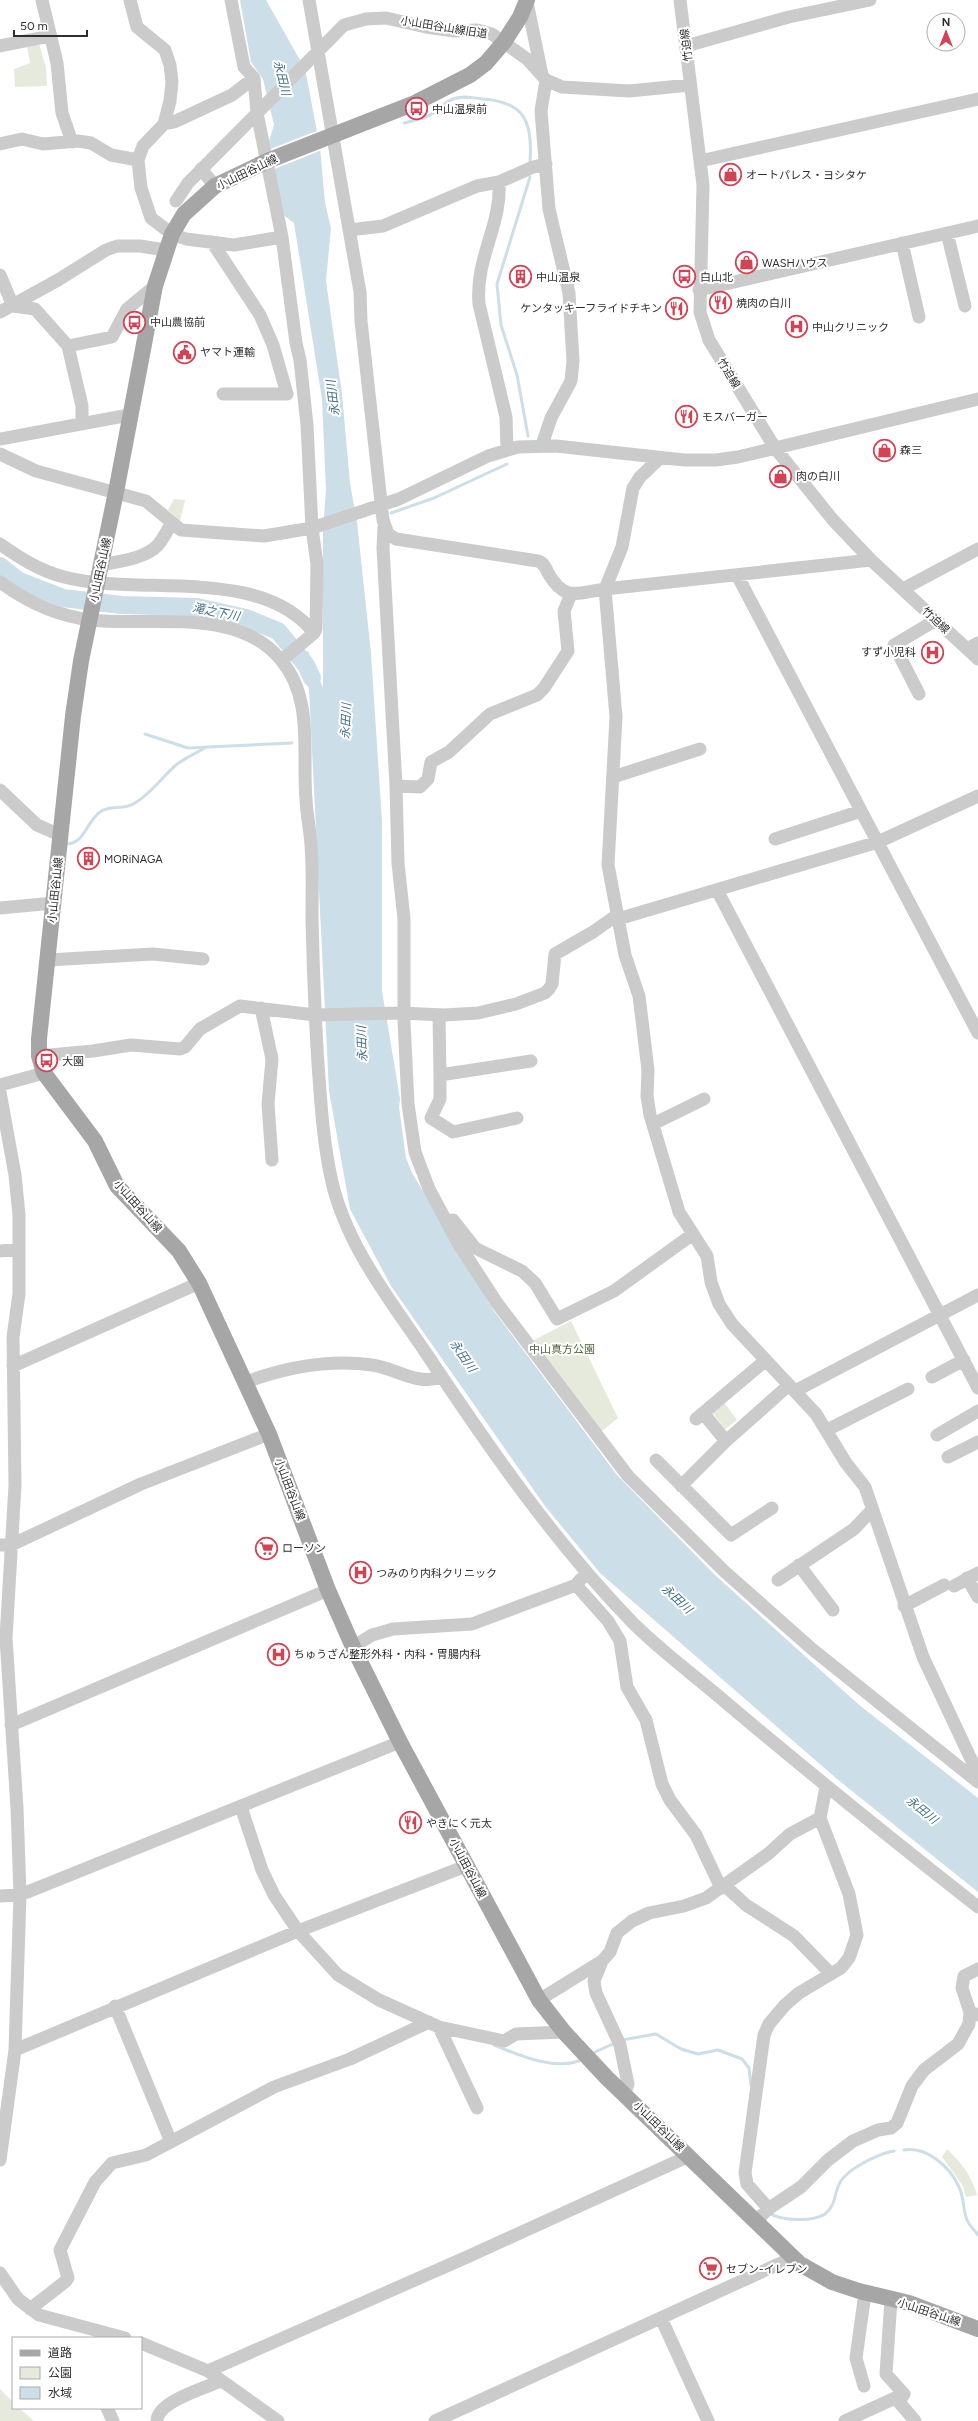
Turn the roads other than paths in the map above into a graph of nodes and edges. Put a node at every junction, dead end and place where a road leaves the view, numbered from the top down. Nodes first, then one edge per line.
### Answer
1 (42, 0) edge
2 (130, 0) edge
3 (231, 0) edge
4 (309, 0) edge
5 (680, 0) edge
6 (870, 0) edge
7 (527, 1) edge
8 (50, 36) junction
9 (504, 42) junction
10 (0, 46) edge
11 (686, 46) junction
12 (319, 48) junction
13 (254, 78) junction
14 (544, 78) junction
15 (690, 85) junction
16 (978, 99) edge
17 (257, 113) junction
18 (164, 124) junction
19 (334, 134) junction
20 (72, 142) junction
21 (0, 144) edge
22 (138, 160) junction
23 (268, 161) junction
24 (700, 161) junction
25 (546, 164) junction
26 (201, 168) junction
27 (499, 182) junction
28 (215, 186) junction
29 (176, 201) dead end
30 (978, 226) edge
31 (349, 230) junction
32 (947, 233) junction
33 (172, 234) junction
34 (282, 237) junction
35 (212, 242) junction
36 (902, 243) junction
37 (165, 250) junction
38 (0, 275) edge
39 (154, 286) junction
40 (699, 290) junction
41 (13, 306) junction
42 (965, 306) dead end
43 (0, 312) edge
44 (919, 317) dead end
45 (68, 346) junction
46 (223, 394) dead end
47 (978, 399) edge
48 (130, 415) junction
49 (82, 423) junction
50 (0, 439) edge
51 (542, 445) junction
52 (775, 448) junction
53 (507, 450) junction
54 (0, 454) edge
55 (660, 458) junction
56 (116, 492) junction
57 (380, 505) junction
58 (171, 524) junction
59 (384, 527) junction
60 (312, 528) junction
61 (0, 544) edge
62 (978, 549) edge
63 (872, 560) junction
64 (102, 565) junction
65 (737, 575) junction
66 (0, 582) edge
67 (97, 586) junction
68 (605, 589) junction
69 (903, 589) junction
70 (571, 594) junction
71 (91, 618) junction
72 (936, 620) junction
73 (314, 633) junction
74 (973, 646) edge
75 (978, 659) edge
76 (282, 660) junction
77 (919, 694) dead end
78 (700, 750) dead end
79 (613, 777) junction
80 (396, 786) junction
81 (0, 790) edge
82 (978, 796) edge
83 (861, 811) junction
84 (60, 835) junction
85 (775, 839) dead end
86 (878, 842) junction
87 (717, 890) junction
88 (54, 903) junction
89 (0, 908) edge
90 (617, 917) junction
91 (204, 959) dead end
92 (48, 960) junction
93 (260, 1008) junction
94 (402, 1013) junction
95 (315, 1015) junction
96 (439, 1015) junction
97 (976, 1025) edge
98 (39, 1056) junction
99 (531, 1061) dead end
100 (44, 1073) junction
101 (440, 1075) junction
102 (0, 1085) edge
103 (0, 1092) edge
104 (704, 1099) dead end
105 (517, 1118) dead end
106 (653, 1124) junction
107 (272, 1160) dead end
108 (443, 1216) junction
109 (692, 1234) junction
110 (19, 1248) junction
111 (0, 1251) edge
112 (199, 1283) junction
113 (978, 1295) edge
114 (940, 1315) junction
115 (766, 1360) junction
116 (964, 1360) junction
117 (13, 1366) junction
118 (932, 1376) dead end
119 (442, 1377) junction
120 (246, 1382) junction
121 (792, 1388) junction
122 (978, 1388) edge
123 (908, 1389) dead end
124 (978, 1411) edge
125 (827, 1430) junction
126 (269, 1434) junction
127 (937, 1435) dead end
128 (726, 1441) junction
129 (978, 1442) edge
130 (948, 1457) dead end
131 (656, 1460) dead end
132 (681, 1486) junction
133 (772, 1508) dead end
134 (872, 1510) junction
135 (5, 1545) edge
136 (799, 1565) junction
137 (588, 1573) junction
138 (973, 1576) edge
139 (778, 1580) dead end
140 (576, 1585) junction
141 (328, 1590) junction
142 (978, 1597) edge
143 (904, 1606) junction
144 (834, 1610) dead end
145 (353, 1647) junction
146 (11, 1725) junction
147 (400, 1742) junction
148 (978, 1775) edge
149 (826, 1787) junction
150 (241, 1806) junction
151 (820, 1818) junction
152 (466, 1866) junction
153 (722, 1886) junction
154 (20, 1895) junction
155 (0, 1896) edge
156 (978, 1907) edge
157 (298, 1931) junction
158 (602, 1961) junction
159 (978, 1969) edge
160 (831, 1974) junction
161 (539, 2000) junction
162 (115, 2006) junction
163 (974, 2013) edge
164 (434, 2025) junction
165 (564, 2032) junction
166 (15, 2050) junction
167 (625, 2093) junction
168 (477, 2108) dead end
169 (171, 2142) junction
170 (689, 2156) junction
171 (0, 2160) edge
172 (763, 2214) junction
173 (792, 2258) junction
174 (0, 2273) edge
175 (865, 2293) junction
176 (891, 2299) junction
177 (30, 2309) junction
178 (661, 2318) junction
179 (978, 2329) edge
180 (120, 2337) edge
181 (142, 2343) edge
182 (208, 2371) junction
183 (221, 2381) junction
184 (864, 2386) dead end
185 (904, 2394) junction
186 (107, 2409) edge
187 (113, 2421) edge
188 (157, 2421) edge
189 (278, 2421) edge
190 (435, 2421) edge
191 (708, 2421) edge
192 (844, 2421) edge
193 (915, 2421) edge

1 - 8 street
2 - 18 street
3 - 13 street
4 - 12 street
5 - 11 street, 竹迫線
6 - 11 street
7 - 9 main road, 小山田谷山線
7 - 14 street
8 - 10 street
8 - 20 street
9 - 12 street, 小山田谷山線旧道
9 - 14 street, 小山田谷山線旧道
9 - 19 main road, 小山田谷山線
11 - 15 street, 竹迫線
12 - 17 street, 小山田谷山線旧道
12 - 19 street
13 - 17 street
13 - 18 street
14 - 15 street
14 - 25 street
15 - 24 street, 竹迫線
16 - 24 street
17 - 23 street
17 - 26 street
18 - 22 street
19 - 23 main road, 小山田谷山線
19 - 31 street
20 - 21 street
20 - 22 street
22 - 33 street
23 - 28 main road, 小山田谷山線
23 - 34 street
24 - 40 street, 竹迫線
25 - 27 street
25 - 51 street
26 - 28 street
26 - 29 street
27 - 31 street
27 - 53 street
28 - 33 main road, 小山田谷山線
30 - 32 street
31 - 57 street
32 - 36 street
32 - 42 street
33 - 35 street
33 - 37 main road, 小山田谷山線
34 - 35 street
34 - 60 street
35 - 46 street
36 - 40 street
36 - 44 street
37 - 39 main road, 小山田谷山線
37 - 41 street
38 - 41 street
39 - 45 street
39 - 48 main road, 小山田谷山線
40 - 52 street, 竹迫線
41 - 43 street
41 - 45 street
45 - 49 street
47 - 52 street
48 - 49 street
48 - 56 main road, 小山田谷山線
49 - 50 street
51 - 53 street
51 - 55 street
52 - 55 street
52 - 63 street, 竹迫線
53 - 57 street
54 - 56 street
55 - 68 street
56 - 58 street
56 - 64 main road, 小山田谷山線
57 - 59 street
57 - 60 street
58 - 60 street
58 - 64 street
59 - 70 street
59 - 80 street
60 - 73 street
61 - 67 street
62 - 69 street
63 - 65 street
63 - 69 street, 竹迫線
64 - 67 main road, 小山田谷山線
65 - 68 street
65 - 83 street
66 - 71 street
67 - 71 main road, 小山田谷山線
67 - 73 street
68 - 70 street
68 - 79 street
69 - 72 street, 竹迫線
70 - 80 street
71 - 76 street
71 - 84 main road, 小山田谷山線
72 - 74 street, 竹迫線
72 - 77 street
73 - 76 street
74 - 75 street, 竹迫線
76 - 95 street
78 - 79 street
79 - 90 street
80 - 94 street
81 - 84 street
82 - 86 street
83 - 85 street
83 - 86 street
84 - 88 main road, 小山田谷山線
86 - 87 street
86 - 97 street
87 - 90 street
87 - 114 street
88 - 89 street
88 - 92 main road, 小山田谷山線
90 - 96 street
90 - 106 street
91 - 92 street
92 - 98 main road, 小山田谷山線
93 - 95 street
93 - 98 street
93 - 107 street
94 - 95 street
94 - 96 street
94 - 108 street
95 - 119 street
96 - 101 street
98 - 100 main road, 小山田谷山線
99 - 101 street
100 - 102 street
100 - 112 main road, 小山田谷山線
101 - 105 street
103 - 110 street
104 - 106 street
106 - 109 street
108 - 109 street
108 - 148 street
109 - 115 street
110 - 111 street
110 - 117 street
112 - 117 street
112 - 120 main road, 小山田谷山線
113 - 114 street
114 - 116 street
114 - 121 street
115 - 121 street
115 - 128 street
116 - 118 street
116 - 122 street
117 - 135 street
119 - 120 street
119 - 137 street
120 - 126 main road, 小山田谷山線
121 - 125 street
121 - 128 street
123 - 125 street
124 - 127 street
125 - 134 street
126 - 135 street
126 - 141 main road, 小山田谷山線
128 - 132 street
129 - 130 street
131 - 132 street
132 - 133 street
134 - 136 street
134 - 143 street
135 - 146 street
136 - 139 street
136 - 144 street
137 - 140 street
137 - 149 street
138 - 142 street
138 - 143 street
140 - 145 street
140 - 153 street
141 - 145 main road, 小山田谷山線
141 - 146 street
143 - 148 street
145 - 147 main road, 小山田谷山線
146 - 154 street
147 - 150 street
147 - 152 main road, 小山田谷山線
149 - 151 street
149 - 156 street
150 - 154 street
150 - 157 street
151 - 153 street
151 - 160 street
152 - 157 street
152 - 161 main road, 小山田谷山線
153 - 158 street
153 - 160 street
154 - 155 street
154 - 166 street
157 - 162 street
157 - 164 street
158 - 161 street
158 - 167 street
159 - 163 street
160 - 172 street
161 - 165 main road, 小山田谷山線
162 - 166 street
162 - 169 street
163 - 172 street
164 - 165 street
164 - 168 street
164 - 169 street
165 - 167 main road, 小山田谷山線
166 - 171 street
167 - 170 main road, 小山田谷山線
169 - 177 street
170 - 172 main road, 小山田谷山線
170 - 182 street
172 - 173 main road, 小山田谷山線
173 - 175 main road, 小山田谷山線
173 - 178 street
174 - 177 street
175 - 176 main road, 小山田谷山線
175 - 184 street
176 - 179 main road, 小山田谷山線
176 - 185 street
177 - 180 street
178 - 190 street
178 - 191 street
181 - 182 street
182 - 183 street
183 - 188 street
183 - 189 street
185 - 192 street
185 - 193 street
186 - 187 street

